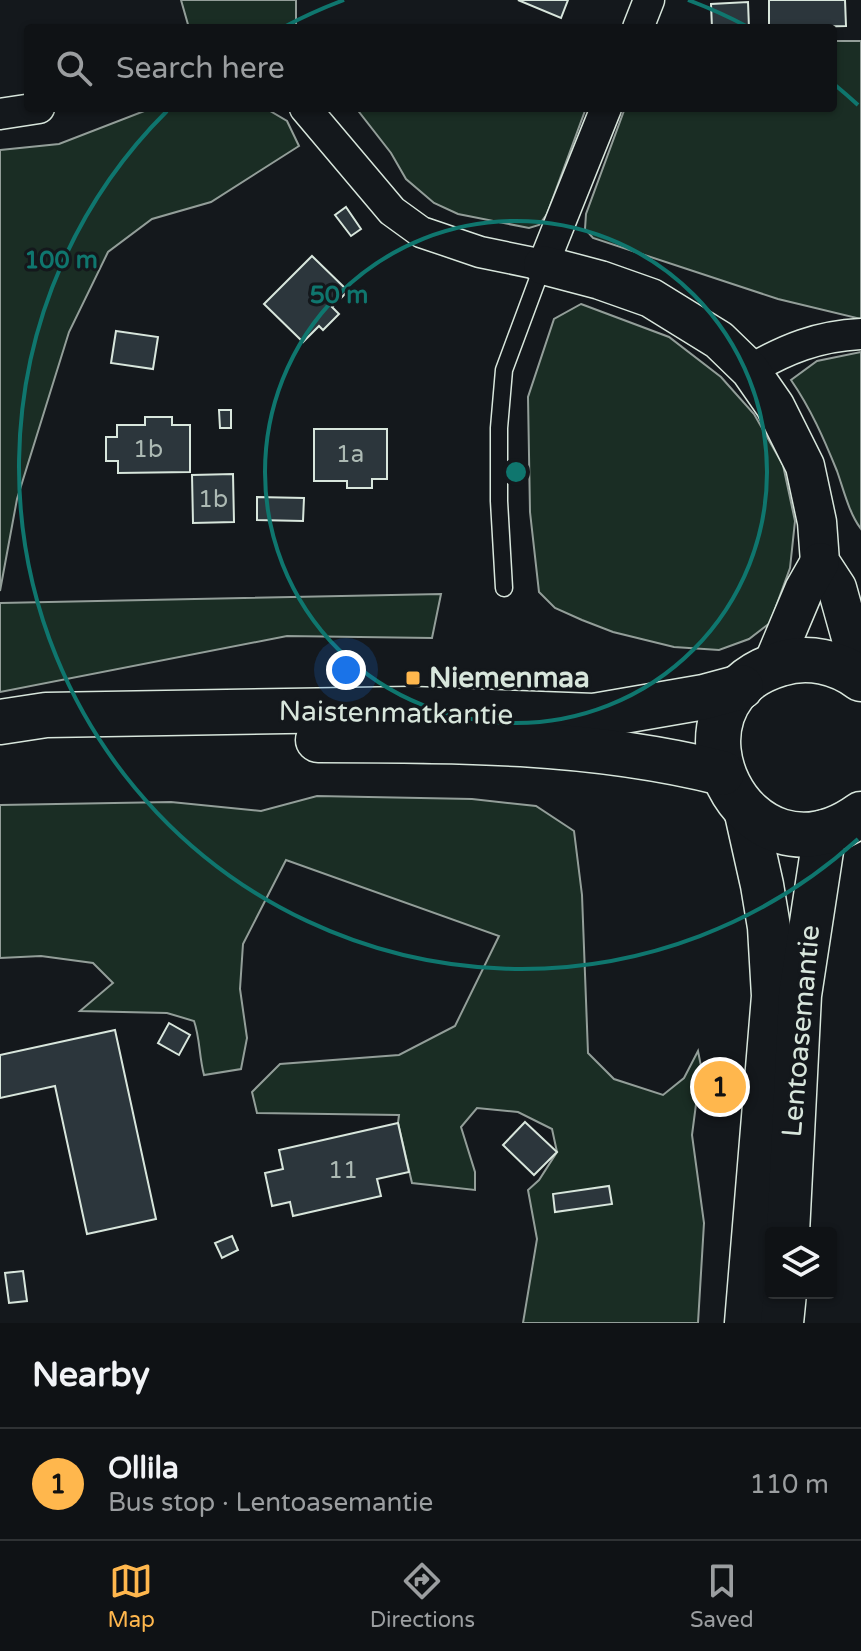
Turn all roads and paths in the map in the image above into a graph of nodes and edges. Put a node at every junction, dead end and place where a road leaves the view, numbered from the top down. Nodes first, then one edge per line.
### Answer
1 (649, 0) edge
2 (640, 24) edge
3 (24, 110) edge
4 (308, 112) edge
5 (604, 112) edge
6 (0, 114) edge
7 (543, 265) junction
8 (861, 334) edge
9 (750, 370) junction
10 (820, 562) junction
11 (504, 588) dead end
12 (756, 677) junction
13 (860, 678) edge
14 (0, 722) edge
15 (0, 744) edge
16 (722, 773) junction
17 (745, 809) junction
18 (843, 822) edge
19 (788, 1227) edge
20 (784, 1299) edge
21 (746, 1323) edge
22 (782, 1323) edge

1 - 2 street
3 - 6 street
4 - 7 street
5 - 7 street
7 - 9 street
7 - 11 lane
8 - 9 street
9 - 10 street
10 - 12 street
10 - 13 street
12 - 13 main road, Naistenmatkantie
12 - 14 main road, Naistenmatkantie
12 - 16 main road
15 - 16 main road, Naistenmatkantie
16 - 17 main road
17 - 18 main road
17 - 21 main road, Lentoasemantie
18 - 19 main road, Lentoasemantie
20 - 22 main road

